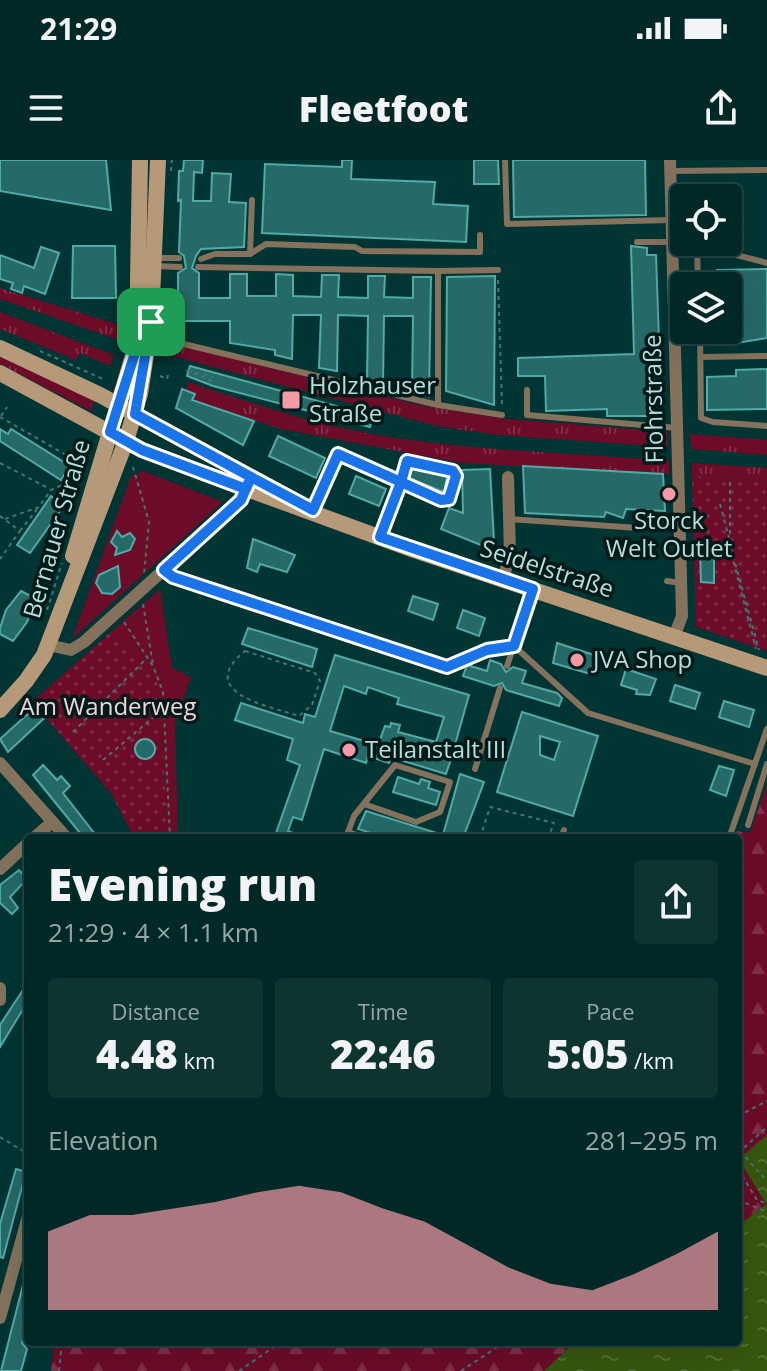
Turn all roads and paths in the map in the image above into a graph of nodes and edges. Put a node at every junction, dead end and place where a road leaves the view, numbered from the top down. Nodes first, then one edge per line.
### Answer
1 (140, 160) edge
2 (158, 160) edge
3 (505, 160) edge
4 (723, 160) edge
5 (670, 166) edge
6 (723, 170) junction
7 (767, 170) edge
8 (252, 200) dead end
9 (670, 231) edge
10 (670, 232) edge
11 (480, 235) dead end
12 (637, 242) dead end
13 (250, 254) junction
14 (675, 256) edge
15 (740, 256) edge
16 (179, 258) dead end
17 (201, 259) dead end
18 (154, 262) junction
19 (767, 263) edge
20 (180, 267) dead end
21 (198, 267) dead end
22 (498, 270) joint
23 (438, 271) junction
24 (147, 327) junction
25 (701, 344) edge
26 (0, 348) edge
27 (38, 356) dead end
28 (767, 356) edge
29 (701, 357) junction
30 (0, 373) edge
31 (168, 375) dead end
32 (112, 376) dead end
33 (160, 376) dead end
34 (213, 377) dead end
35 (212, 381) dead end
36 (527, 390) dead end
37 (502, 403) dead end
38 (118, 405) junction
39 (438, 405) junction
40 (7, 407) dead end
41 (135, 414) junction
42 (502, 415) dead end
43 (0, 417) edge
44 (767, 426) edge
45 (677, 428) junction
46 (110, 432) junction
47 (88, 434) dead end
48 (86, 439) junction
49 (126, 441) junction
50 (44, 442) junction
51 (91, 444) dead end
52 (41, 447) dead end
53 (64, 454) junction
54 (60, 459) dead end
55 (0, 463) edge
56 (133, 467) dead end
57 (508, 477) dead end
58 (401, 482) junction
59 (730, 482) dead end
60 (248, 483) junction
61 (77, 487) dead end
62 (51, 490) junction
63 (720, 504) dead end
64 (41, 506) junction
65 (313, 510) junction
66 (2, 519) edge
67 (509, 519) junction
68 (679, 520) junction
69 (22, 532) junction
70 (380, 537) junction
71 (730, 544) junction
72 (64, 556) dead end
73 (0, 559) edge
74 (164, 570) junction
75 (143, 573) dead end
76 (503, 579) junction
77 (667, 581) dead end
78 (681, 583) junction
79 (533, 589) junction
80 (143, 602) dead end
81 (44, 616) dead end
82 (123, 620) dead end
83 (674, 637) junction
84 (50, 642) junction
85 (514, 646) junction
86 (756, 650) dead end
87 (147, 658) junction
88 (153, 666) junction
89 (507, 666) dead end
90 (766, 667) edge
91 (500, 688) dead end
92 (263, 704) junction
93 (165, 708) junction
94 (261, 709) dead end
95 (0, 710) edge
96 (767, 729) edge
97 (73, 732) dead end
98 (103, 760) dead end
99 (0, 763) edge
100 (755, 764) junction
101 (767, 764) edge
102 (475, 769) dead end
103 (377, 789) junction
104 (389, 793) dead end
105 (364, 804) junction
106 (52, 822) junction
107 (748, 825) dead end
108 (564, 830) dead end
109 (38, 834) edge
110 (63, 834) edge
111 (170, 834) edge
112 (348, 834) edge
113 (481, 834) edge
114 (550, 834) edge
115 (562, 834) edge
116 (730, 834) edge
117 (24, 847) edge
118 (0, 869) edge
119 (0, 988) edge
120 (0, 1000) edge
121 (767, 1101) edge
122 (742, 1114) edge
123 (767, 1127) edge
124 (0, 1137) edge
125 (742, 1149) edge
126 (24, 1152) edge
127 (742, 1154) edge
128 (742, 1176) edge
129 (767, 1181) edge
130 (742, 1201) edge
131 (765, 1203) dead end
132 (767, 1212) edge
133 (24, 1231) edge
134 (0, 1318) edge
135 (62, 1346) edge
136 (275, 1346) edge
137 (499, 1346) edge
138 (463, 1370) edge
139 (59, 1371) edge
140 (239, 1371) edge

1 - 24 main road
2 - 18 main road
3 - 9 lane
4 - 6 lane
5 - 6 lane
6 - 7 lane
8 - 13 lane
10 - 12 lane
11 - 13 lane
13 - 17 lane
14 - 45 street, Flohrstraße
15 - 19 lane
16 - 18 lane
18 - 20 lane
18 - 24 main road
21 - 23 lane
22 - 23 lane
22 - 37 path
23 - 39 lane
24 - 38 main road
24 - 39 lane
24 - 41 main road
25 - 29 lane
26 - 38 main road, Seidelstraße
27 - 32 path
28 - 29 lane
29 - 44 lane
30 - 46 main road, Seidelstraße
31 - 33 path
34 - 35 path
36 - 45 lane
38 - 41 main road, Seidelstraße
38 - 46 main road, Bernauer Straße
39 - 42 lane
40 - 43 path
41 - 49 main road, Bernauer Straße
41 - 60 main road, Seidelstraße
43 - 50 path
45 - 68 street, Flohrstraße
46 - 49 main road, Seidelstraße
46 - 84 main road, Bernauer Straße
47 - 48 path
48 - 51 path
48 - 53 path
49 - 60 main road, Seidelstraße
49 - 84 main road, Bernauer Straße
50 - 52 path
50 - 53 path
53 - 54 path
55 - 62 path
56 - 75 path
57 - 67 street
58 - 58 lane
58 - 65 lane
58 - 70 lane
59 - 71 path
60 - 65 main road, Seidelstraße
60 - 74 street, Bernauer Straße
61 - 62 path
62 - 64 path
63 - 71 path
64 - 66 path
64 - 69 path
65 - 70 main road, Seidelstraße
66 - 69 path
67 - 68 lane
67 - 76 street
68 - 78 street, Flohrstraße
69 - 73 path
70 - 76 main road, Seidelstraße
71 - 86 path
71 - 90 path
72 - 81 path
74 - 84 street, Bernauer Straße
74 - 85 lane
76 - 79 main road, Seidelstraße
77 - 78 lane
78 - 83 street, Flohrstraße
79 - 83 main road, Seidelstraße
79 - 85 lane
80 - 88 path
82 - 87 path
83 - 90 main road, Seidelstraße
84 - 95 main road, Bernauer Straße
85 - 89 lane
85 - 100 lane
87 - 88 path
87 - 97 path
88 - 93 path
91 - 102 lane
92 - 92 path
92 - 94 path
93 - 98 path
93 - 111 path
96 - 100 lane
99 - 106 street
100 - 116 lane
101 - 107 lane
103 - 104 lane
103 - 105 lane
103 - 105 lane
105 - 112 lane
106 - 109 street
106 - 110 street
108 - 115 lane
113 - 114 path
117 - 118 street
119 - 120 street
121 - 122 path
123 - 125 path
124 - 126 path
127 - 129 path
128 - 131 path
130 - 132 path
133 - 134 street
135 - 139 path
136 - 140 path
137 - 138 path

